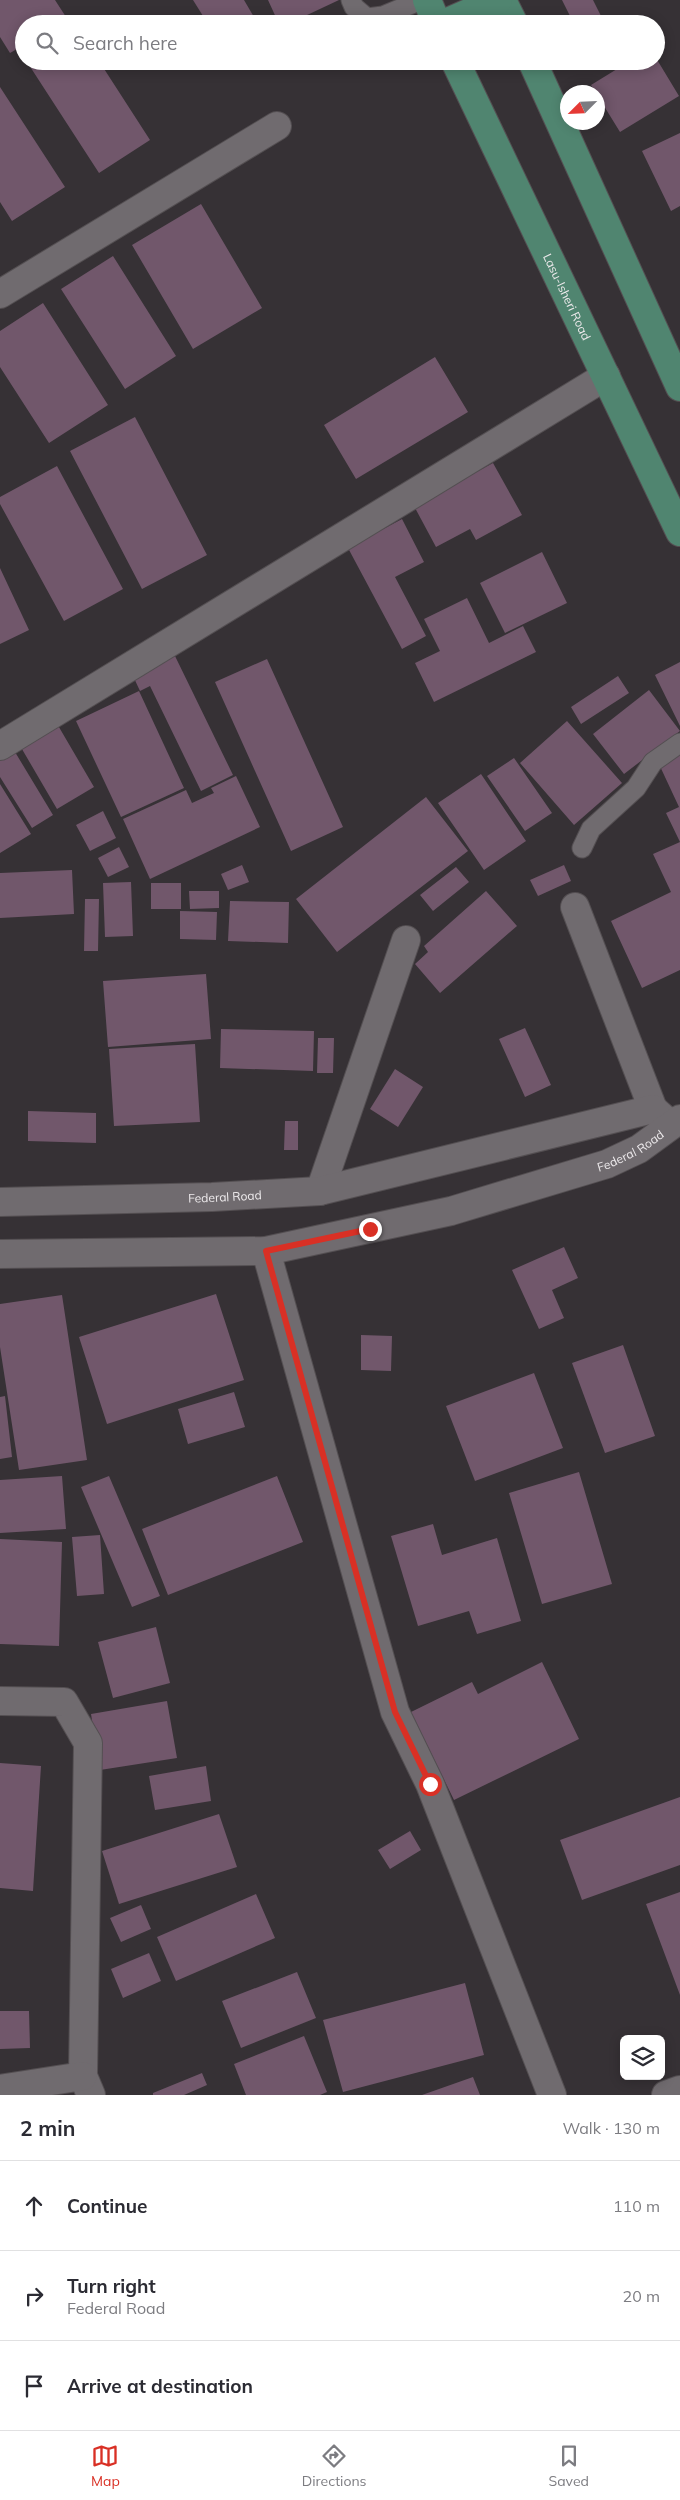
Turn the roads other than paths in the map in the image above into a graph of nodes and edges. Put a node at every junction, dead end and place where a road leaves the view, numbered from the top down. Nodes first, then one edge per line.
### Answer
1 (351, 0) edge
2 (421, 0) edge
3 (427, 0) edge
4 (500, 0) edge
5 (363, 15) edge
6 (385, 15) edge
7 (433, 15) edge
8 (464, 15) edge
9 (509, 15) edge
10 (459, 70) edge
11 (536, 70) edge
12 (277, 126) dead end
13 (0, 294) edge
14 (606, 376) junction
15 (680, 387) edge
16 (680, 532) edge
17 (680, 743) edge
18 (0, 746) edge
19 (582, 848) dead end
20 (575, 907) dead end
21 (406, 940) dead end
22 (668, 1117) edge
23 (320, 1191) junction
24 (0, 1202) edge
25 (266, 1251) junction
26 (0, 1254) edge
27 (0, 1701) edge
28 (87, 2086) edge
29 (0, 2089) edge
30 (680, 2090) edge
31 (552, 2095) edge
32 (666, 2095) edge

1 - 5 lane
2 - 6 lane
3 - 7 main road
4 - 8 main road
4 - 9 main road
10 - 14 main road, Lasu-Isheri Road
11 - 15 main road
12 - 13 street
14 - 16 main road, Lasu-Isheri Road
14 - 18 street
17 - 19 lane
20 - 22 street
21 - 23 street
22 - 23 street, Federal Road
22 - 25 street, Federal Road
23 - 24 street, Federal Road
25 - 26 street, Federal Road
25 - 31 street
27 - 28 street
28 - 29 street
30 - 32 street

